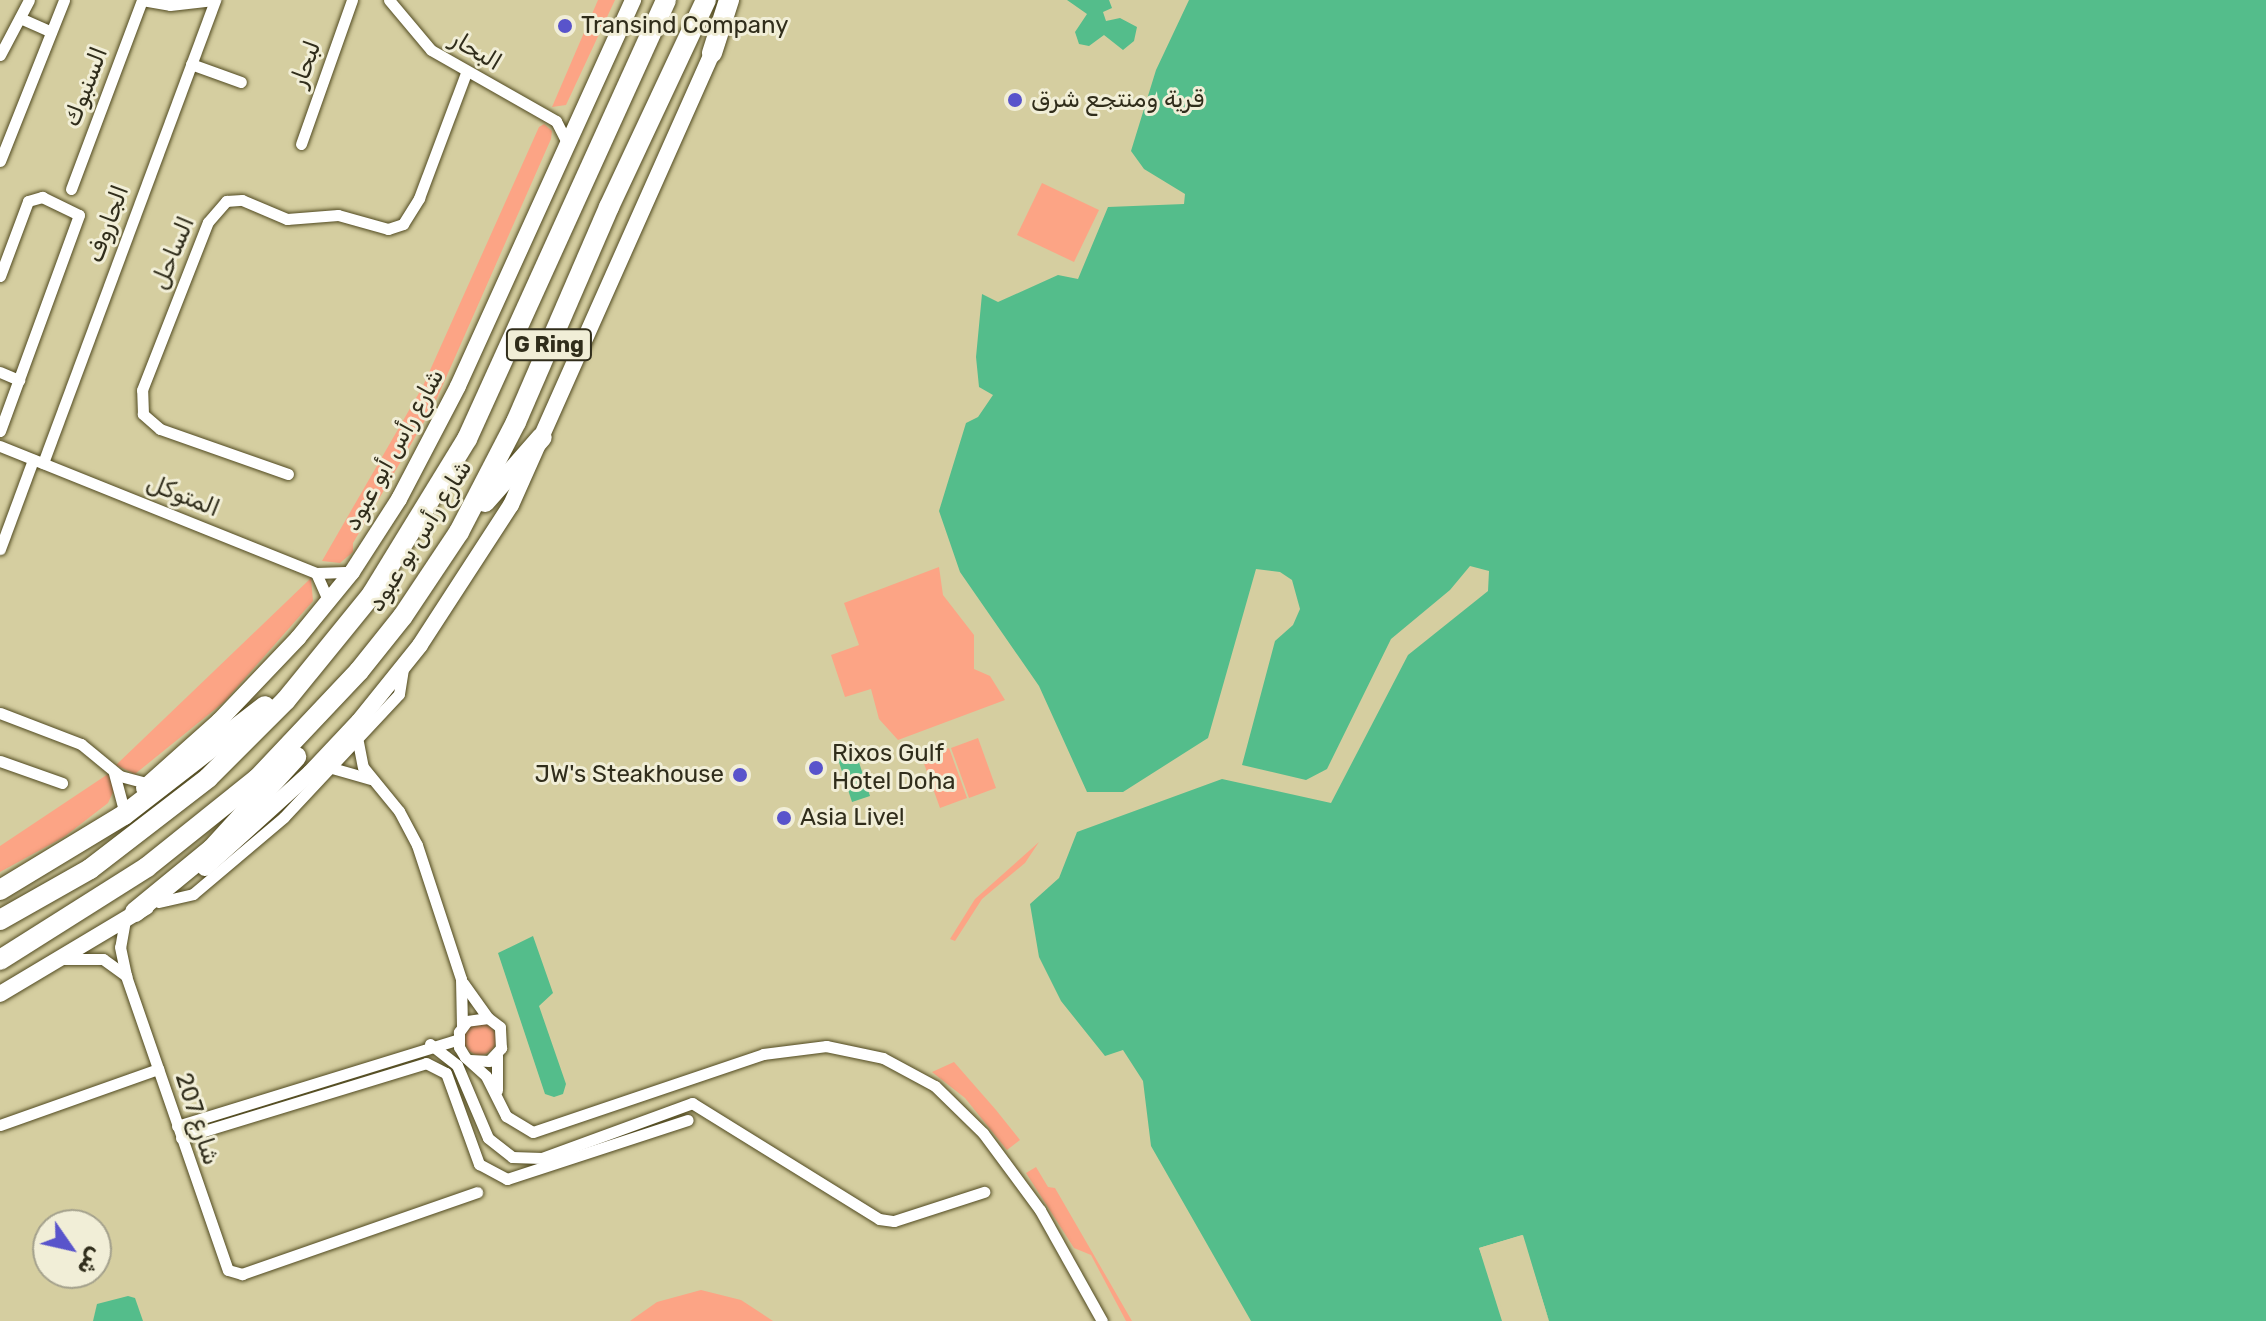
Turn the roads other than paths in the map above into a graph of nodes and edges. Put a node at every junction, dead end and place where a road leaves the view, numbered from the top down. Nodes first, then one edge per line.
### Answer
1 (29, 0) edge
2 (64, 0) edge
3 (142, 0) edge
4 (214, 0) edge
5 (352, 0) edge
6 (389, 0) edge
7 (633, 0) edge
8 (666, 0) edge
9 (706, 0) edge
10 (729, 0) edge
11 (736, 0) edge
12 (20, 18) junction
13 (51, 32) junction
14 (712, 53) junction
15 (0, 55) edge
16 (191, 64) junction
17 (466, 73) junction
18 (241, 82) dead end
19 (581, 113) junction
20 (556, 121) junction
21 (567, 143) junction
22 (301, 144) dead end
23 (0, 161) edge
24 (71, 189) dead end
25 (0, 276) edge
26 (0, 372) edge
27 (19, 380) junction
28 (0, 431) edge
29 (542, 437) junction
30 (0, 446) edge
31 (38, 462) junction
32 (288, 474) dead end
33 (459, 532) junction
34 (0, 549) edge
35 (352, 572) junction
36 (316, 573) junction
37 (329, 602) junction
38 (323, 657) junction
39 (404, 664) junction
40 (359, 671) junction
41 (0, 713) edge
42 (358, 742) junction
43 (0, 761) edge
44 (110, 766) junction
45 (332, 768) junction
46 (371, 779) junction
47 (62, 783) dead end
48 (150, 784) junction
49 (123, 806) junction
50 (82, 841) junction
51 (0, 890) edge
52 (159, 902) junction
53 (130, 916) junction
54 (0, 920) edge
55 (64, 959) junction
56 (0, 960) edge
57 (126, 976) junction
58 (461, 979) junction
59 (0, 994) edge
60 (488, 1018) junction
61 (462, 1026) junction
62 (458, 1043) junction
63 (430, 1044) junction
64 (445, 1054) junction
65 (497, 1055) junction
66 (470, 1060) junction
67 (158, 1069) junction
68 (498, 1094) junction
69 (688, 1120) dead end
70 (0, 1125) edge
71 (179, 1132) junction
72 (477, 1192) dead end
73 (984, 1192) dead end
74 (1102, 1321) edge

1 - 12 street
2 - 13 street
3 - 4 street
3 - 24 street, السنبوك
4 - 16 street, الجاروف
5 - 22 street, لبحار
6 - 17 street, البحار
7 - 19 street, شارع رأس أبو عبود
8 - 38 highway, شارع رأس بو عبود / G Ring
9 - 33 highway, شارع رأس بو عبود / G Ring
10 - 14 highway
11 - 14 street
12 - 13 street
12 - 15 street
13 - 23 street
14 - 29 street
16 - 18 street
16 - 31 street, الجاروف
17 - 20 street, البحار
17 - 32 street, الساحل
19 - 20 street
19 - 21 street, شارع رأس أبو عبود
20 - 21 street
21 - 35 street, شارع رأس أبو عبود
25 - 27 street
26 - 27 street
27 - 28 street
29 - 33 highway
29 - 39 street
30 - 31 street, المتوكل
31 - 34 street
31 - 36 street, المتوكل
33 - 40 highway, شارع رأس بو عبود / G Ring
35 - 36 street, المتوكل
35 - 37 street, شارع رأس أبو عبود
36 - 37 street
37 - 48 street, شارع رأس أبو عبود
38 - 50 highway
38 - 54 highway, شارع رأس بو عبود / G Ring
39 - 42 street
39 - 52 street
40 - 53 highway
40 - 56 highway, شارع رأس بو عبود / G Ring
41 - 44 street
42 - 45 street
42 - 46 street
43 - 47 street
44 - 48 street
44 - 49 street
45 - 46 street
45 - 52 street
46 - 58 street
48 - 49 street, شارع رأس أبو عبود
49 - 50 street, شارع رأس أبو عبود
50 - 51 highway
52 - 53 street
53 - 55 street
53 - 57 street
55 - 57 street
55 - 59 street
57 - 67 street, شارع 207
58 - 60 street
58 - 61 street
60 - 61 street
60 - 65 street
61 - 62 street
62 - 63 street
62 - 64 street
62 - 66 street
63 - 64 street
63 - 71 street
64 - 73 street
65 - 66 street
65 - 68 street
66 - 68 street
67 - 70 street
67 - 71 street, شارع 207
68 - 74 street
69 - 71 street
71 - 72 street, شارع 207

